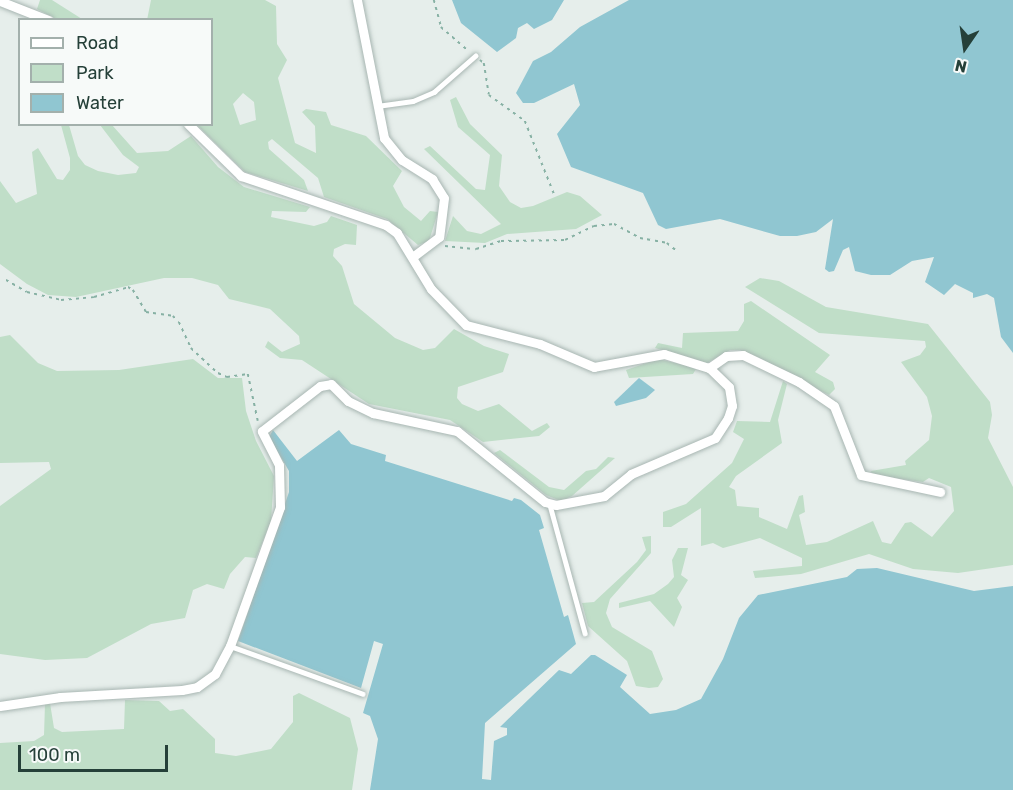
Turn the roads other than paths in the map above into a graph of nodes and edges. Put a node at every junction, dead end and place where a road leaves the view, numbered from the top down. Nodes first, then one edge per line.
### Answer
1 (27, 0) edge
2 (357, 0) edge
3 (0, 1) edge
4 (21, 8) junction
5 (44, 18) edge
6 (475, 56) road end
7 (375, 106) junction
8 (190, 126) edge
9 (414, 256) junction
10 (709, 368) junction
11 (940, 492) dead end
12 (550, 504) junction
13 (585, 633) dead end
14 (230, 646) junction
15 (363, 694) dead end
16 (0, 706) edge

1 - 4 street
2 - 7 street
3 - 4 street
4 - 5 street
6 - 7 lane
7 - 9 street
8 - 9 street
9 - 10 street
10 - 11 street
10 - 12 street
12 - 13 lane
12 - 14 street
14 - 15 lane
14 - 16 street

